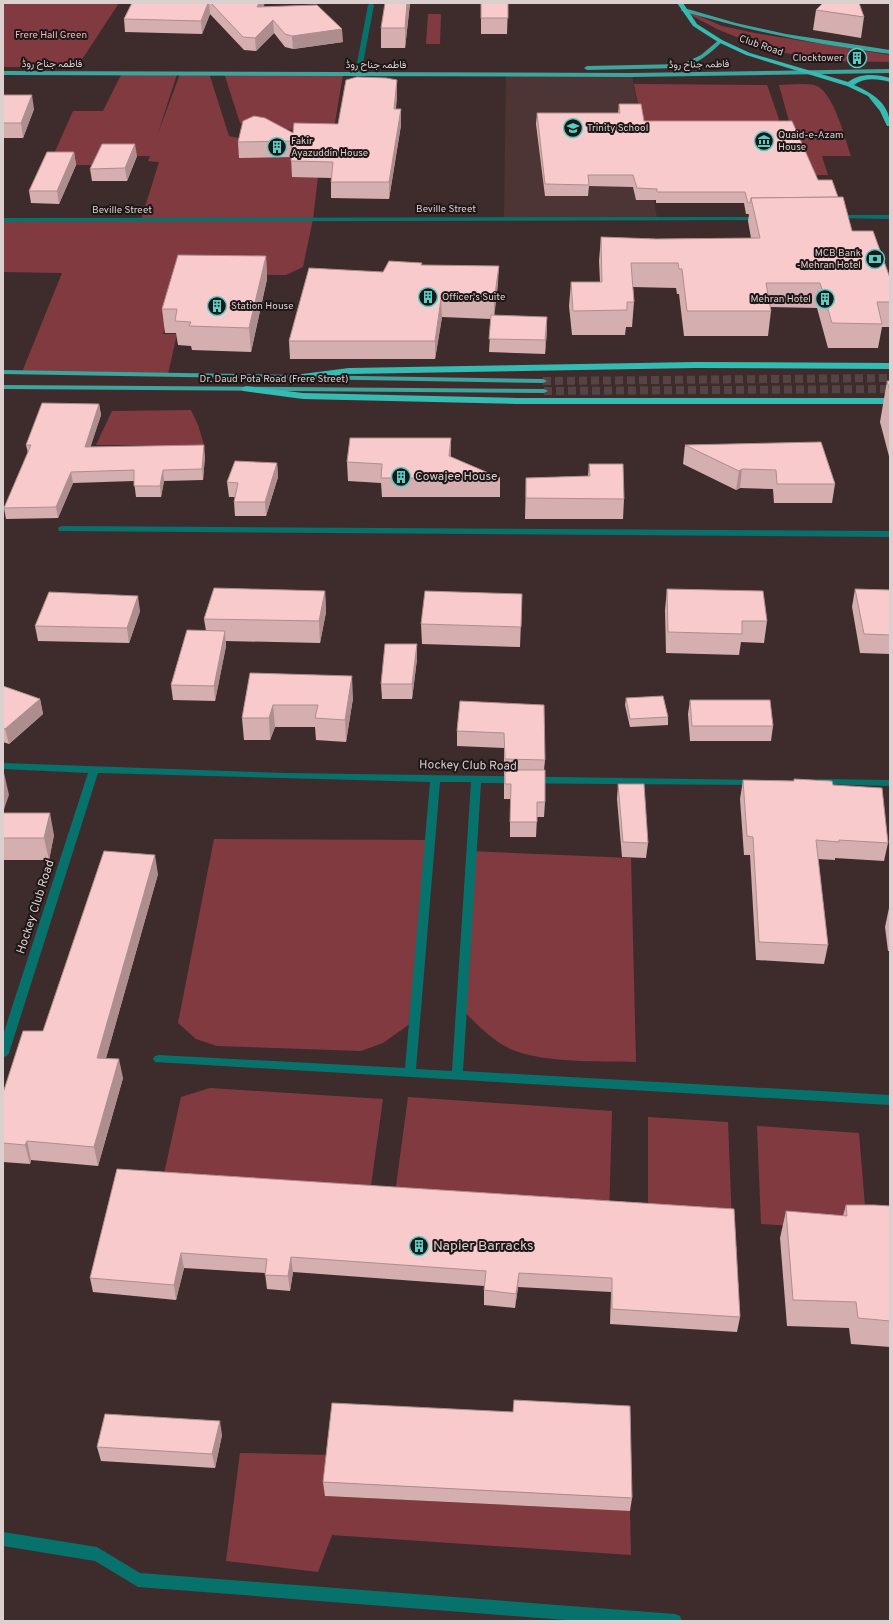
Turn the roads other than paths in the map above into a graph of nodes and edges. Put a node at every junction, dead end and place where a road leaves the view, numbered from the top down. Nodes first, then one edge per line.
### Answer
1 (680, 3) edge
2 (371, 5) dead end
3 (684, 10) junction
4 (720, 41) junction
5 (890, 52) edge
6 (3, 67) edge
7 (566, 68) dead end
8 (582, 68) dead end
9 (359, 71) junction
10 (890, 71) edge
11 (808, 72) junction
12 (3, 73) edge
13 (890, 80) edge
14 (849, 85) junction
15 (890, 124) edge
16 (829, 217) edge
17 (890, 217) edge
18 (768, 218) edge
19 (3, 220) edge
20 (890, 366) edge
21 (3, 372) edge
22 (302, 377) junction
23 (543, 381) tunnel mouth
24 (3, 387) edge
25 (246, 389) junction
26 (544, 391) tunnel mouth
27 (890, 401) edge
28 (62, 529) dead end
29 (890, 534) edge
30 (3, 766) edge
31 (94, 770) junction
32 (435, 779) junction
33 (476, 780) junction
34 (763, 782) edge
35 (810, 782) edge
36 (890, 783) edge
37 (3, 1053) edge
38 (159, 1058) dead end
39 (410, 1072) junction
40 (457, 1075) junction
41 (890, 1100) edge
42 (3, 1539) edge
43 (675, 1621) edge

1 - 3 highway, Club Road
2 - 9 street
3 - 4 highway, Club Road
3 - 5 main road
4 - 8 main road, فاطمہ جناح روڈ
4 - 11 highway, Club Road
6 - 9 main road, فاطمہ جناح روڈ
7 - 9 main road, فاطمہ جناح روڈ
9 - 11 main road, فاطمہ جناح روڈ
9 - 12 main road, فاطمہ جناح روڈ
10 - 11 main road, فاطمہ جناح روڈ
11 - 14 highway, Club Road
13 - 14 highway
14 - 15 highway, Club Road
16 - 17 street
18 - 19 street, Beville Street
20 - 22 highway
21 - 22 main road, Dr. Daud Pota Road (Frere Street)
22 - 23 main road, Dr. Daud Pota Road (Frere Street)
24 - 25 main road, Dr. Daud Pota Road (Frere Street)
25 - 26 main road, Dr. Daud Pota Road (Frere Street)
25 - 27 highway
28 - 29 street
30 - 31 street, Hockey Club Road
31 - 32 street, Hockey Club Road
31 - 37 street, Hockey Club Road
32 - 33 street, Hockey Club Road
32 - 39 street
33 - 34 street, Hockey Club Road
33 - 40 street
35 - 36 street
38 - 39 street
39 - 40 street
40 - 41 street
42 - 43 street

